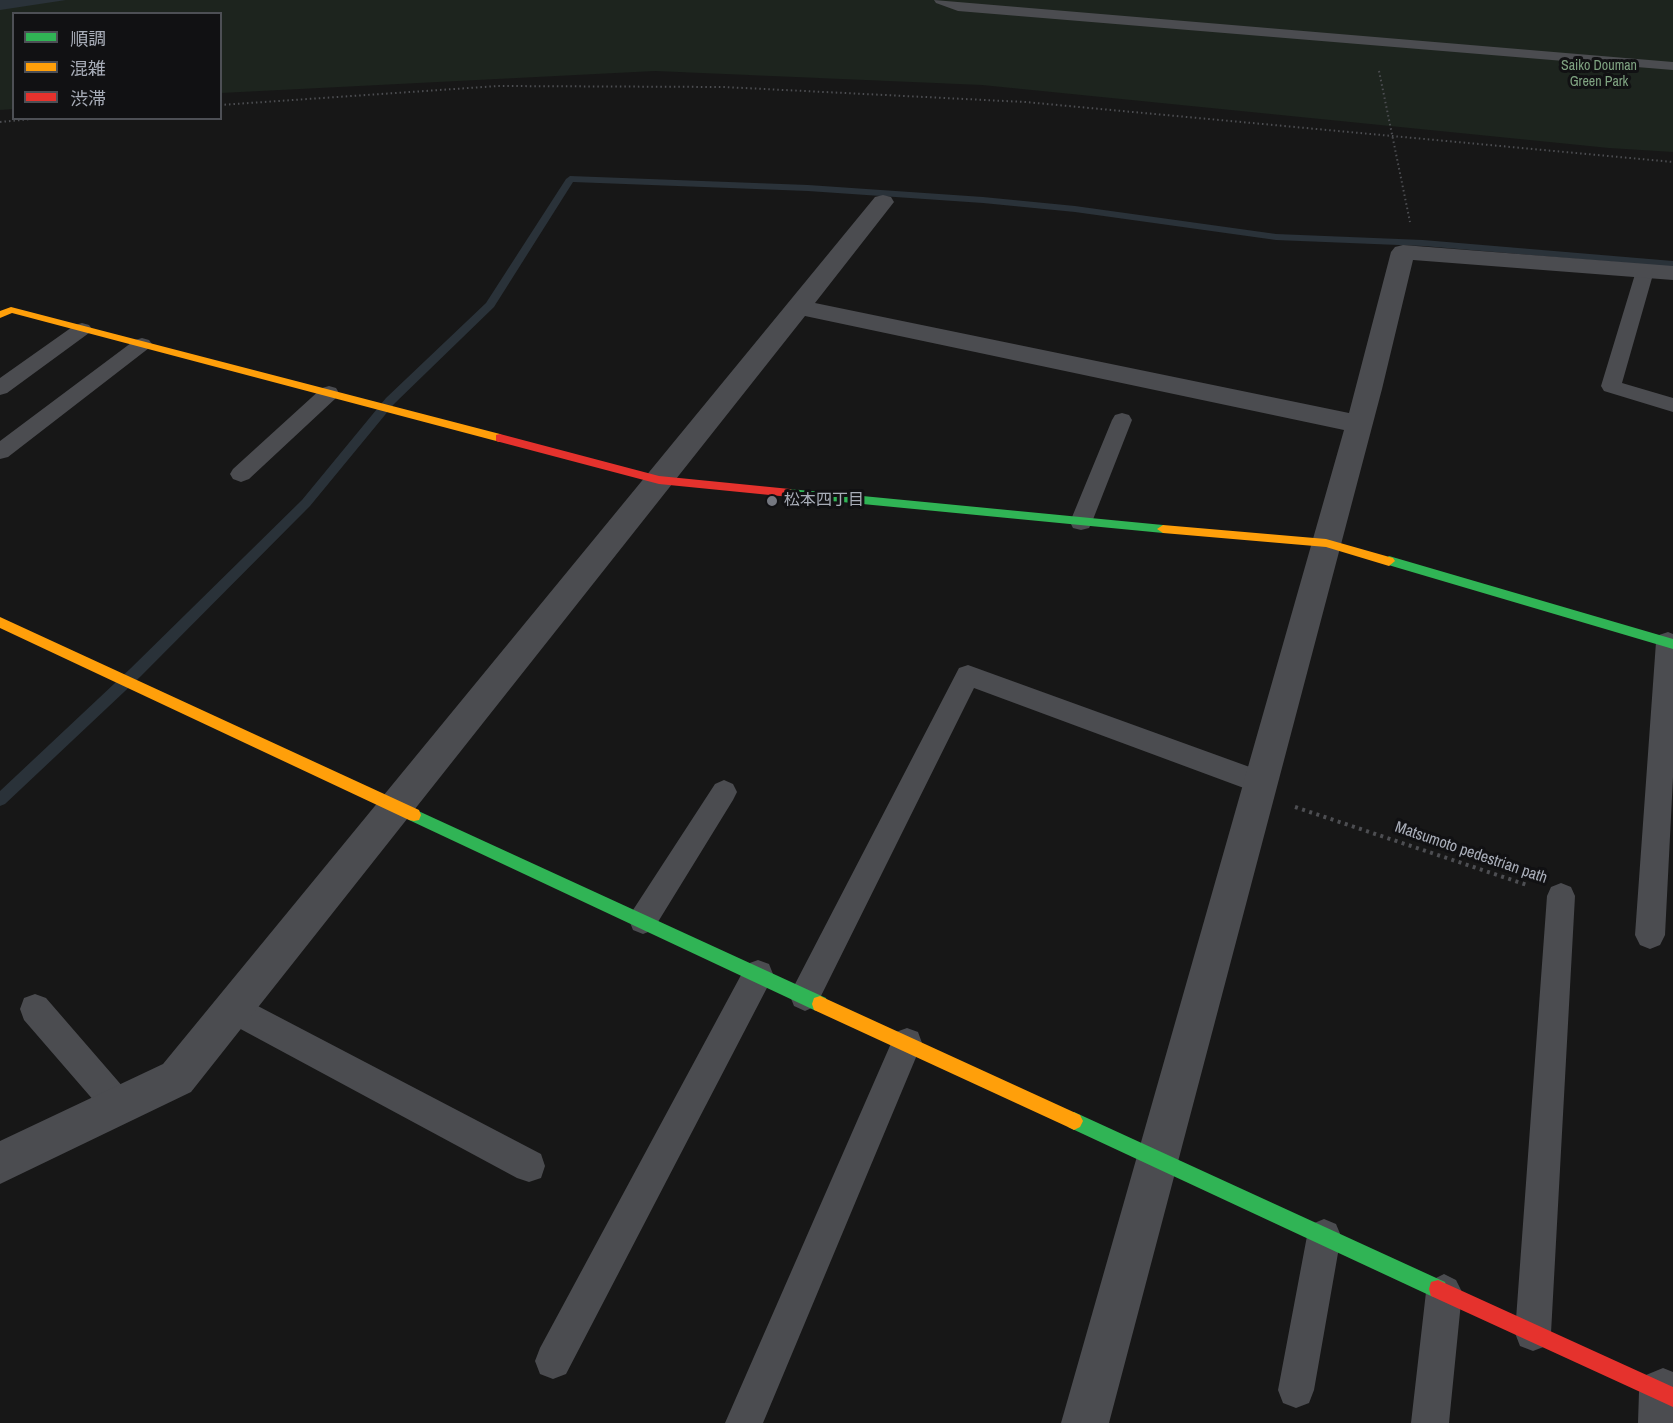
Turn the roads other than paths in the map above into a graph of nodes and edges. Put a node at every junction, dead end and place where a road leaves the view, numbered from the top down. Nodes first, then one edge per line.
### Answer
1 (942, 0) edge
2 (1673, 66) edge
3 (883, 202) dead end
4 (1645, 271) junction
5 (1673, 273) edge
6 (799, 307) junction
7 (0, 315) edge
8 (82, 329) junction
9 (142, 344) junction
10 (0, 388) edge
11 (329, 393) junction
12 (1673, 405) edge
13 (1122, 420) dead end
14 (1359, 424) junction
15 (0, 452) edge
16 (241, 474) dead end
17 (659, 480) junction
18 (1081, 522) junction
19 (1326, 543) junction
20 (0, 622) edge
21 (1670, 643) edge
22 (1259, 788) junction
23 (724, 792) dead end
24 (396, 806) junction
25 (1561, 896) road end
26 (644, 920) junction
27 (1650, 935) dead end
28 (758, 974) junction
29 (805, 996) junction
30 (233, 1008) junction
31 (35, 1009) dead end
32 (907, 1043) junction
33 (119, 1107) junction
34 (1157, 1160) junction
35 (0, 1163) edge
36 (530, 1166) dead end
37 (1324, 1236) junction
38 (1444, 1292) junction
39 (1533, 1333) junction
40 (553, 1361) dead end
41 (1296, 1390) dead end
42 (1666, 1404) edge
43 (744, 1423) edge
44 (1085, 1423) edge
45 (1430, 1423) edge

1 - 2 lane
3 - 6 street
4 - 5 street
4 - 12 lane
4 - 14 street
6 - 14 street
6 - 17 street
7 - 8 street
8 - 9 street
8 - 10 lane
9 - 11 street
9 - 15 lane
11 - 16 lane
11 - 17 street
13 - 18 lane
14 - 19 street
17 - 18 street
17 - 24 street
18 - 19 street
19 - 21 street
19 - 22 street
20 - 24 street
21 - 27 lane
22 - 29 lane
22 - 34 street
23 - 26 lane
24 - 26 street
24 - 30 street
25 - 39 lane
26 - 28 street
28 - 29 street
28 - 40 lane
29 - 32 street
30 - 33 street
30 - 36 lane
31 - 33 lane
32 - 34 street
32 - 43 lane
33 - 35 street
34 - 37 street
34 - 44 street
37 - 38 street
37 - 41 lane
38 - 39 street
38 - 45 lane
39 - 42 street

